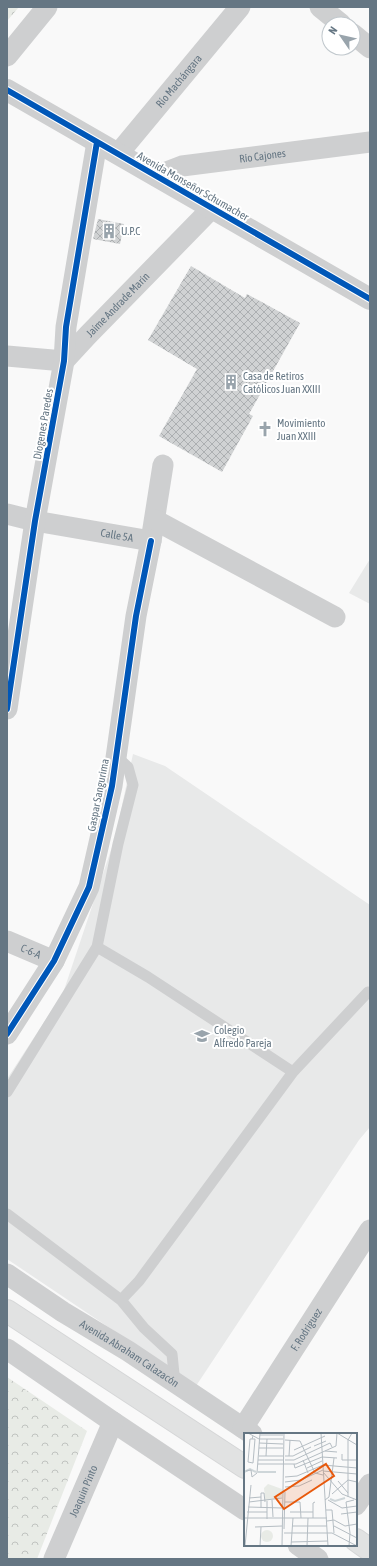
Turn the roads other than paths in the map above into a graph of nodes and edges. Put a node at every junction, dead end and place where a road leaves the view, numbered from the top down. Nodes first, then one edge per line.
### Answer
1 (47, 7) edge
2 (240, 7) edge
3 (320, 7) edge
4 (331, 16) edge
5 (361, 41) edge
6 (370, 48) edge
7 (7, 56) edge
8 (7, 90) edge
9 (97, 142) junction
10 (370, 142) edge
11 (118, 154) junction
12 (156, 176) junction
13 (212, 208) junction
14 (370, 299) edge
15 (7, 356) edge
16 (64, 361) junction
17 (162, 465) dead end
18 (7, 514) edge
19 (155, 520) junction
20 (35, 521) junction
21 (151, 541) junction
22 (335, 617) dead end
23 (7, 709) edge
24 (116, 756) junction
25 (7, 942) edge
26 (97, 947) junction
27 (54, 961) junction
28 (368, 992) dead end
29 (7, 1034) edge
30 (293, 1072) junction
31 (7, 1092) edge
32 (7, 1214) edge
33 (370, 1230) edge
34 (7, 1274) edge
35 (121, 1300) junction
36 (7, 1311) edge
37 (7, 1349) edge
38 (172, 1381) junction
39 (113, 1422) junction
40 (248, 1431) edge
41 (244, 1465) edge
42 (370, 1484) edge
43 (357, 1504) edge
44 (357, 1506) edge
45 (244, 1509) edge
46 (370, 1515) edge
47 (357, 1541) edge
48 (299, 1546) edge
49 (370, 1550) edge
50 (61, 1556) edge
51 (318, 1559) edge

1 - 7 street
2 - 11 street, Río Machángara
3 - 4 street
5 - 6 street
8 - 9 street, Avenida Monseñor Schumacher
9 - 11 street, Avenida Monseñor Schumacher
9 - 16 street, Diogenes Paredes
10 - 12 street, Río Cajones
11 - 12 street, Avenida Monseñor Schumacher
12 - 13 street, Avenida Monseñor Schumacher
13 - 14 street, Avenida Monseñor Schumacher
13 - 16 street, Jaime Andrade Marin
15 - 16 street
16 - 20 street, Diogenes Paredes
17 - 19 street
18 - 20 street, Calle 5A
19 - 21 street
19 - 22 street
20 - 21 street, Calle 5A
20 - 23 street, Diogenes Paredes
21 - 24 street, Gaspar Sangurima
24 - 26 lane
24 - 27 street, Gaspar Sangurima
25 - 27 street, C-6-A
26 - 30 lane
26 - 31 lane
27 - 29 street, Gaspar Sangurima
28 - 30 lane
30 - 35 lane
32 - 35 lane
33 - 40 street, F. Rodriguez
34 - 38 street, Avenida Abraham Calazacón
35 - 38 lane
36 - 41 main road
37 - 39 street
38 - 40 street, Avenida Abraham Calazacón
39 - 45 street
39 - 50 street, Joaquin Pinto
42 - 43 street
44 - 46 street
47 - 49 main road
48 - 51 street

